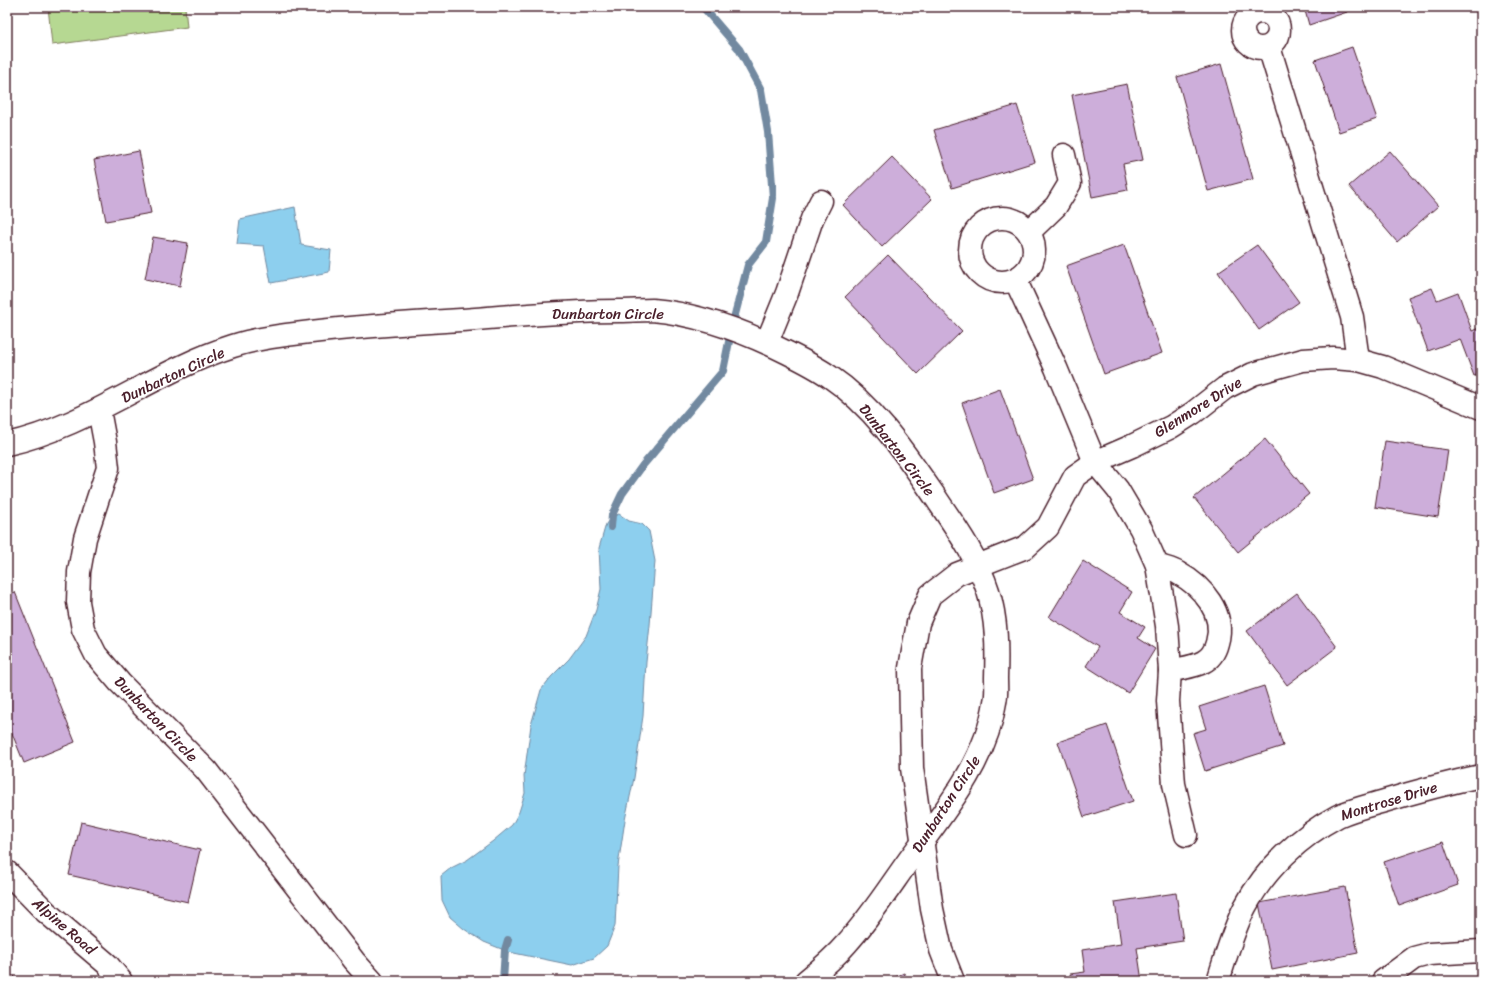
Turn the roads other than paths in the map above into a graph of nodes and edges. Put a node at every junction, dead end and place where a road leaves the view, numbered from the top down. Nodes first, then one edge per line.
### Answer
1 (1269, 47) dead end
2 (1064, 155) dead end
3 (821, 201) dead end
4 (1029, 232) junction
5 (1015, 280) junction
6 (767, 342) junction
7 (1358, 360) junction
8 (1481, 408) edge
9 (99, 410) junction
10 (7, 444) edge
11 (1095, 462) junction
12 (978, 566) junction
13 (1157, 566) junction
14 (1170, 671) junction
15 (1481, 776) edge
16 (1186, 835) dead end
17 (922, 842) junction
18 (7, 872) edge
19 (1481, 951) edge
20 (121, 981) edge
21 (372, 981) edge
22 (806, 981) edge
23 (954, 981) edge
24 (1218, 981) edge
25 (1383, 981) edge

1 - 7 street
2 - 4 street
3 - 6 street
4 - 5 street
4 - 5 street
5 - 11 street
6 - 9 street, Dunbarton Circle
6 - 12 street, Dunbarton Circle
7 - 8 street, Glenmore Drive
7 - 11 street, Glenmore Drive
9 - 10 street, Dunbarton Circle
9 - 21 street, Dunbarton Circle
11 - 12 street, Glenmore Drive
11 - 13 street
12 - 17 street, Dunbarton Circle
12 - 17 street, Glenmore Drive
13 - 14 street
13 - 14 street
14 - 16 street
15 - 24 street, Montrose Drive
17 - 22 street, Dunbarton Circle
17 - 23 street
18 - 20 street, Alpine Road
19 - 25 street

